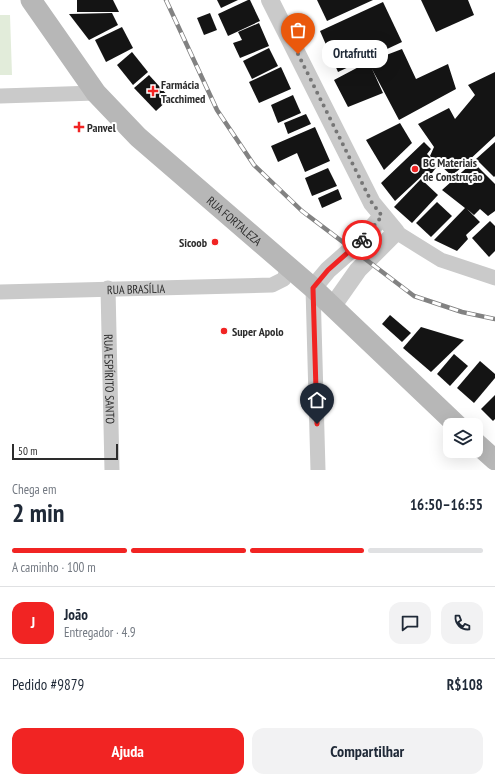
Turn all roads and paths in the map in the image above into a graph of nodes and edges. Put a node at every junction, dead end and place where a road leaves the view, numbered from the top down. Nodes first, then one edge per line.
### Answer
1 (31, 0) edge
2 (270, 0) edge
3 (96, 92) junction
4 (0, 96) edge
5 (382, 216) junction
6 (396, 232) junction
7 (288, 267) junction
8 (495, 278) edge
9 (272, 285) junction
10 (310, 286) junction
11 (108, 288) junction
12 (0, 292) edge
13 (332, 307) junction
14 (450, 418) edge
15 (483, 449) edge
16 (495, 460) edge
17 (112, 470) edge
18 (318, 470) edge

1 - 3 main road, RUA FORTALEZA
2 - 5 street
3 - 4 street
3 - 7 main road, RUA FORTALEZA
5 - 6 street
5 - 10 street
6 - 8 street
6 - 13 street
7 - 9 street
7 - 10 main road, RUA FORTALEZA
9 - 10 street, RUA BRASÍLIA
9 - 11 street, RUA BRASÍLIA
10 - 13 main road, RUA FORTALEZA
10 - 18 street
11 - 12 street, RUA BRASÍLIA
11 - 17 street, RUA ESPÍRITO SANTO
13 - 14 main road, RUA FORTALEZA
15 - 16 main road

